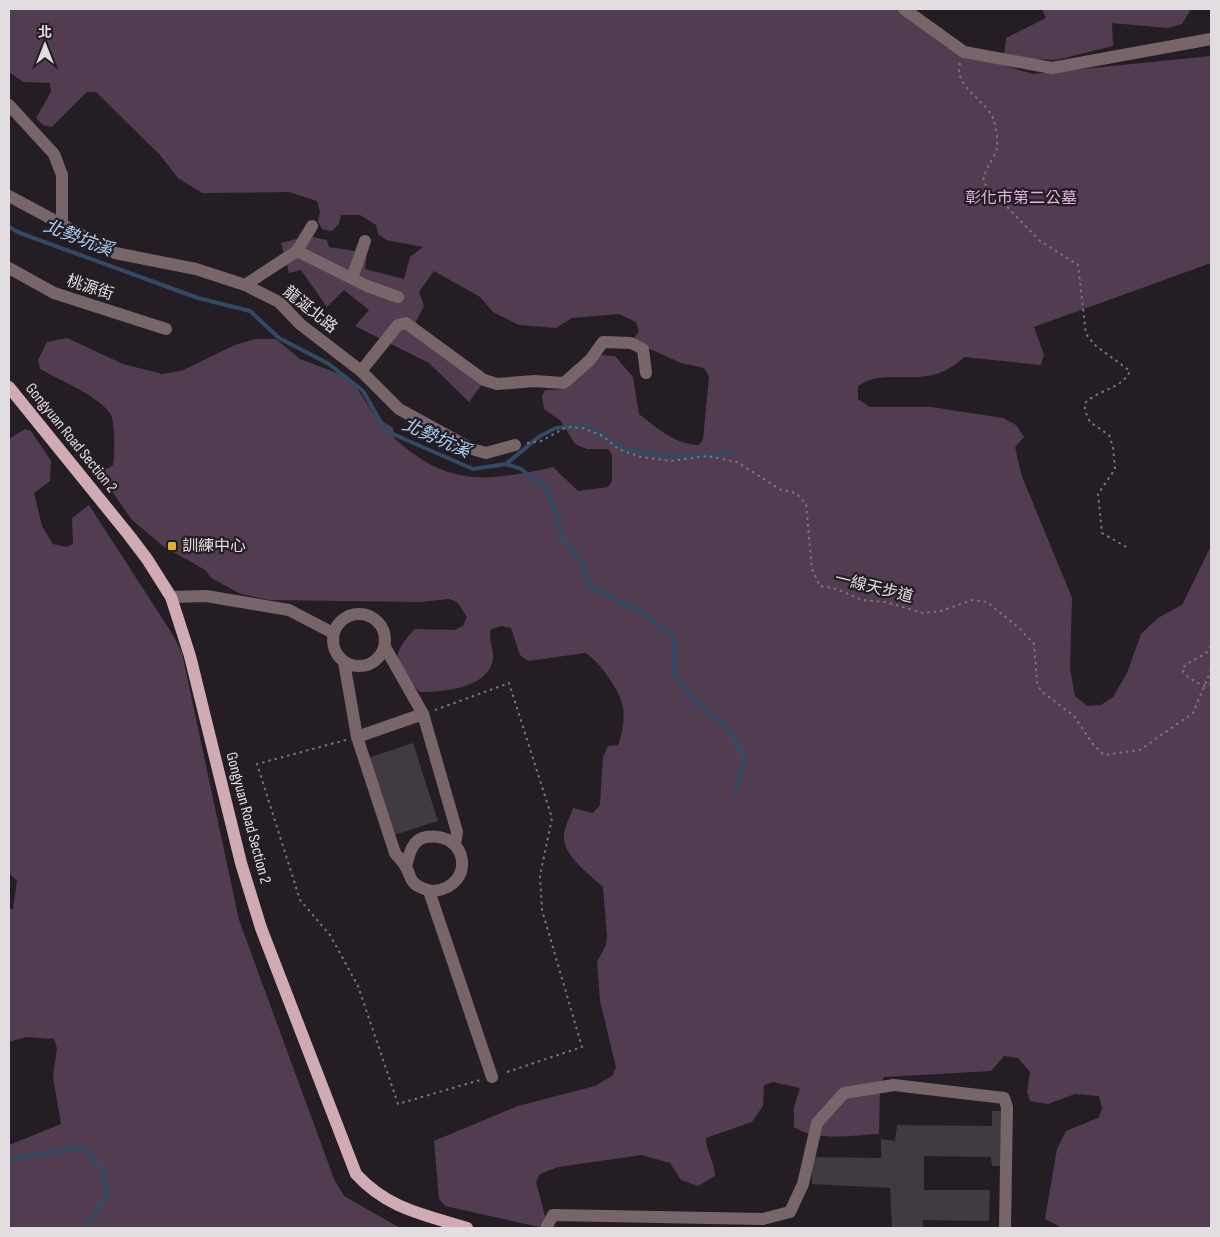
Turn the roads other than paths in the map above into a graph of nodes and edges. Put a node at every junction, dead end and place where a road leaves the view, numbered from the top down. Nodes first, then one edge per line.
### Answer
1 (904, 9) edge
2 (1211, 39) edge
3 (9, 106) edge
4 (9, 196) edge
5 (62, 226) junction
6 (312, 226) dead end
7 (365, 241) dead end
8 (297, 252) junction
9 (9, 268) edge
10 (352, 278) junction
11 (245, 285) junction
12 (398, 297) dead end
13 (166, 329) dead end
14 (361, 371) junction
15 (646, 373) dead end
16 (9, 388) edge
17 (515, 445) road end
18 (171, 597) junction
19 (333, 633) junction
20 (385, 647) junction
21 (344, 662) junction
22 (423, 714) junction
23 (357, 737) junction
24 (456, 844) junction
25 (406, 867) junction
26 (429, 891) junction
27 (492, 1077) road end
28 (467, 1228) edge
29 (546, 1228) edge
30 (1005, 1228) edge

1 - 2 street
3 - 5 street
4 - 5 street, 龍涎北路
5 - 11 street, 龍涎北路
6 - 8 street
7 - 10 street
8 - 10 street
8 - 11 street
9 - 13 street, 桃源街
10 - 12 street
11 - 14 street, 龍涎北路
14 - 15 street
14 - 17 street, 龍涎北路
16 - 18 main road, Gongyuan Road Section 2
18 - 19 street
18 - 28 main road, Gongyuan Road Section 2
19 - 20 street
19 - 21 street
20 - 21 street
20 - 22 street
21 - 23 street
22 - 23 street
22 - 24 street
23 - 25 street
24 - 25 street
24 - 26 street
25 - 26 street
26 - 27 street
29 - 30 street

